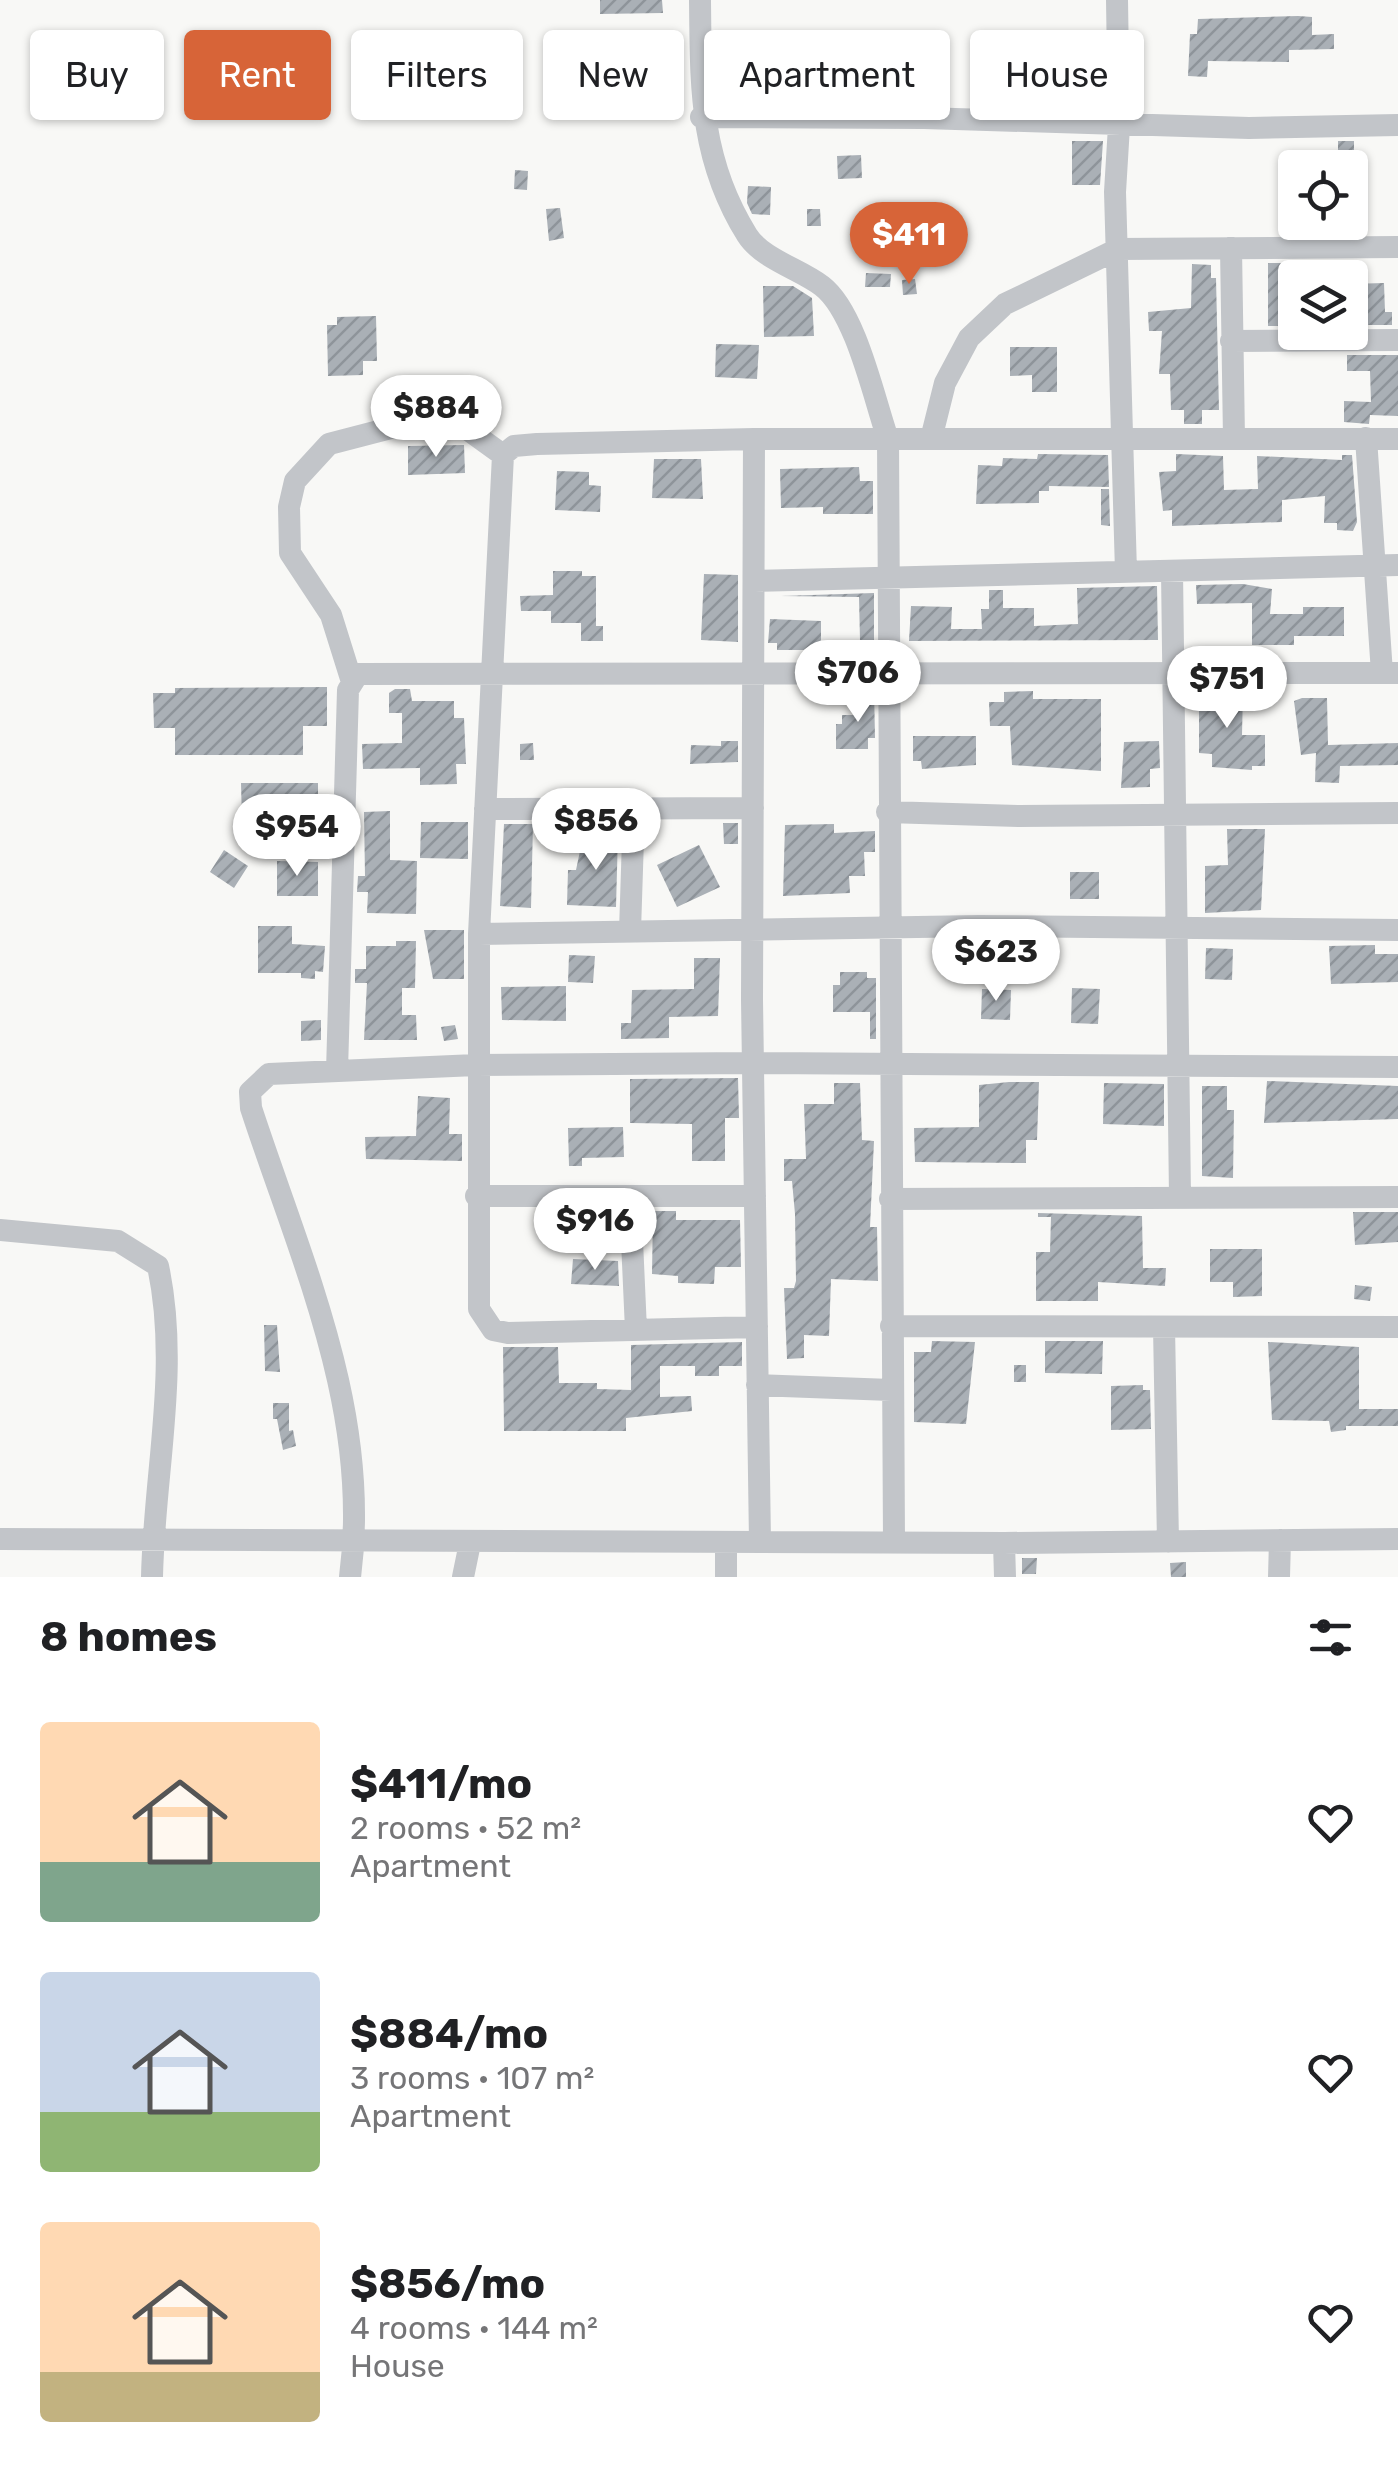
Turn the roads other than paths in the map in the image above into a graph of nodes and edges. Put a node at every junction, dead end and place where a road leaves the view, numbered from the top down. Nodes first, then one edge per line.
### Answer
1 (700, 0) edge
2 (1117, 0) edge
3 (701, 118) junction
4 (1398, 125) edge
5 (1119, 126) junction
6 (1398, 247) edge
7 (1232, 248) junction
8 (1118, 249) junction
9 (1398, 340) edge
10 (1232, 341) junction
11 (1124, 438) junction
12 (1234, 438) junction
13 (1366, 438) junction
14 (754, 439) junction
15 (888, 439) junction
16 (931, 439) junction
17 (1398, 439) edge
18 (503, 455) junction
19 (1388, 565) edge
20 (1172, 571) junction
21 (1126, 572) junction
22 (887, 578) junction
23 (755, 581) junction
24 (888, 670) junction
25 (755, 671) junction
26 (1174, 673) junction
27 (1390, 673) edge
28 (492, 674) junction
29 (352, 682) junction
30 (634, 808) junction
31 (753, 808) junction
32 (485, 809) junction
33 (887, 812) junction
34 (1398, 813) edge
35 (1174, 814) junction
36 (888, 928) junction
37 (1176, 928) junction
38 (752, 930) junction
39 (1398, 930) edge
40 (630, 932) junction
41 (479, 934) junction
42 (753, 1064) junction
43 (1179, 1064) junction
44 (476, 1065) junction
45 (1398, 1066) edge
46 (890, 1067) junction
47 (337, 1071) junction
48 (476, 1196) junction
49 (630, 1196) junction
50 (755, 1196) junction
51 (1180, 1197) junction
52 (1398, 1197) edge
53 (890, 1199) junction
54 (0, 1230) edge
55 (891, 1326) junction
56 (1398, 1326) edge
57 (757, 1327) junction
58 (1164, 1327) junction
59 (636, 1330) junction
60 (756, 1385) junction
61 (891, 1390) junction
62 (0, 1539) edge
63 (153, 1539) junction
64 (1398, 1539) edge
65 (354, 1540) junction
66 (1280, 1540) junction
67 (726, 1542) junction
68 (760, 1542) junction
69 (894, 1542) junction
70 (1168, 1542) junction
71 (470, 1543) junction
72 (1004, 1543) junction
73 (152, 1577) edge
74 (350, 1577) edge
75 (464, 1577) edge
76 (726, 1577) edge
77 (1004, 1577) edge
78 (1279, 1577) edge

1 - 3 street
2 - 5 street
3 - 5 street
3 - 15 street
4 - 5 street
5 - 8 street
6 - 7 street
7 - 8 street
7 - 10 street
8 - 11 street
8 - 16 street
9 - 10 street
10 - 12 street
11 - 12 street
11 - 16 street
11 - 21 street
12 - 13 street
13 - 17 street
13 - 19 street
14 - 15 street
14 - 18 street
14 - 23 street
15 - 16 street
15 - 22 street
18 - 28 street
18 - 29 street
19 - 20 street
19 - 27 street
20 - 21 street
20 - 26 street
21 - 22 street
22 - 23 street
22 - 24 street
23 - 25 street
24 - 25 street
24 - 26 street
24 - 33 street
25 - 28 street
25 - 31 street
26 - 27 street
26 - 35 street
28 - 29 street
28 - 32 street
29 - 47 street
30 - 31 street
30 - 32 street
30 - 40 street
31 - 38 street
32 - 41 street
33 - 35 street
33 - 36 street
34 - 35 street
35 - 37 street
36 - 37 street
36 - 38 street
36 - 46 street
37 - 39 street
37 - 43 street
38 - 40 street
38 - 42 street
40 - 41 street
41 - 44 street
42 - 44 street
42 - 46 street
42 - 50 street
43 - 45 street
43 - 46 street
43 - 51 street
44 - 47 street
44 - 48 street
46 - 53 street
47 - 65 street
48 - 49 street
48 - 59 street
49 - 50 street
49 - 59 street
50 - 57 street
51 - 52 street
51 - 53 street
53 - 55 street
54 - 63 street
55 - 58 street
55 - 61 street
56 - 58 street
57 - 59 street
57 - 60 street
58 - 70 street
60 - 61 street
60 - 68 street
61 - 69 street
62 - 63 street
63 - 65 street
63 - 73 street
64 - 66 street
65 - 71 street
65 - 74 street
66 - 70 street
66 - 78 street
67 - 68 street
67 - 71 street
67 - 76 street
68 - 69 street
69 - 72 street
70 - 72 street
71 - 75 street
72 - 77 street

